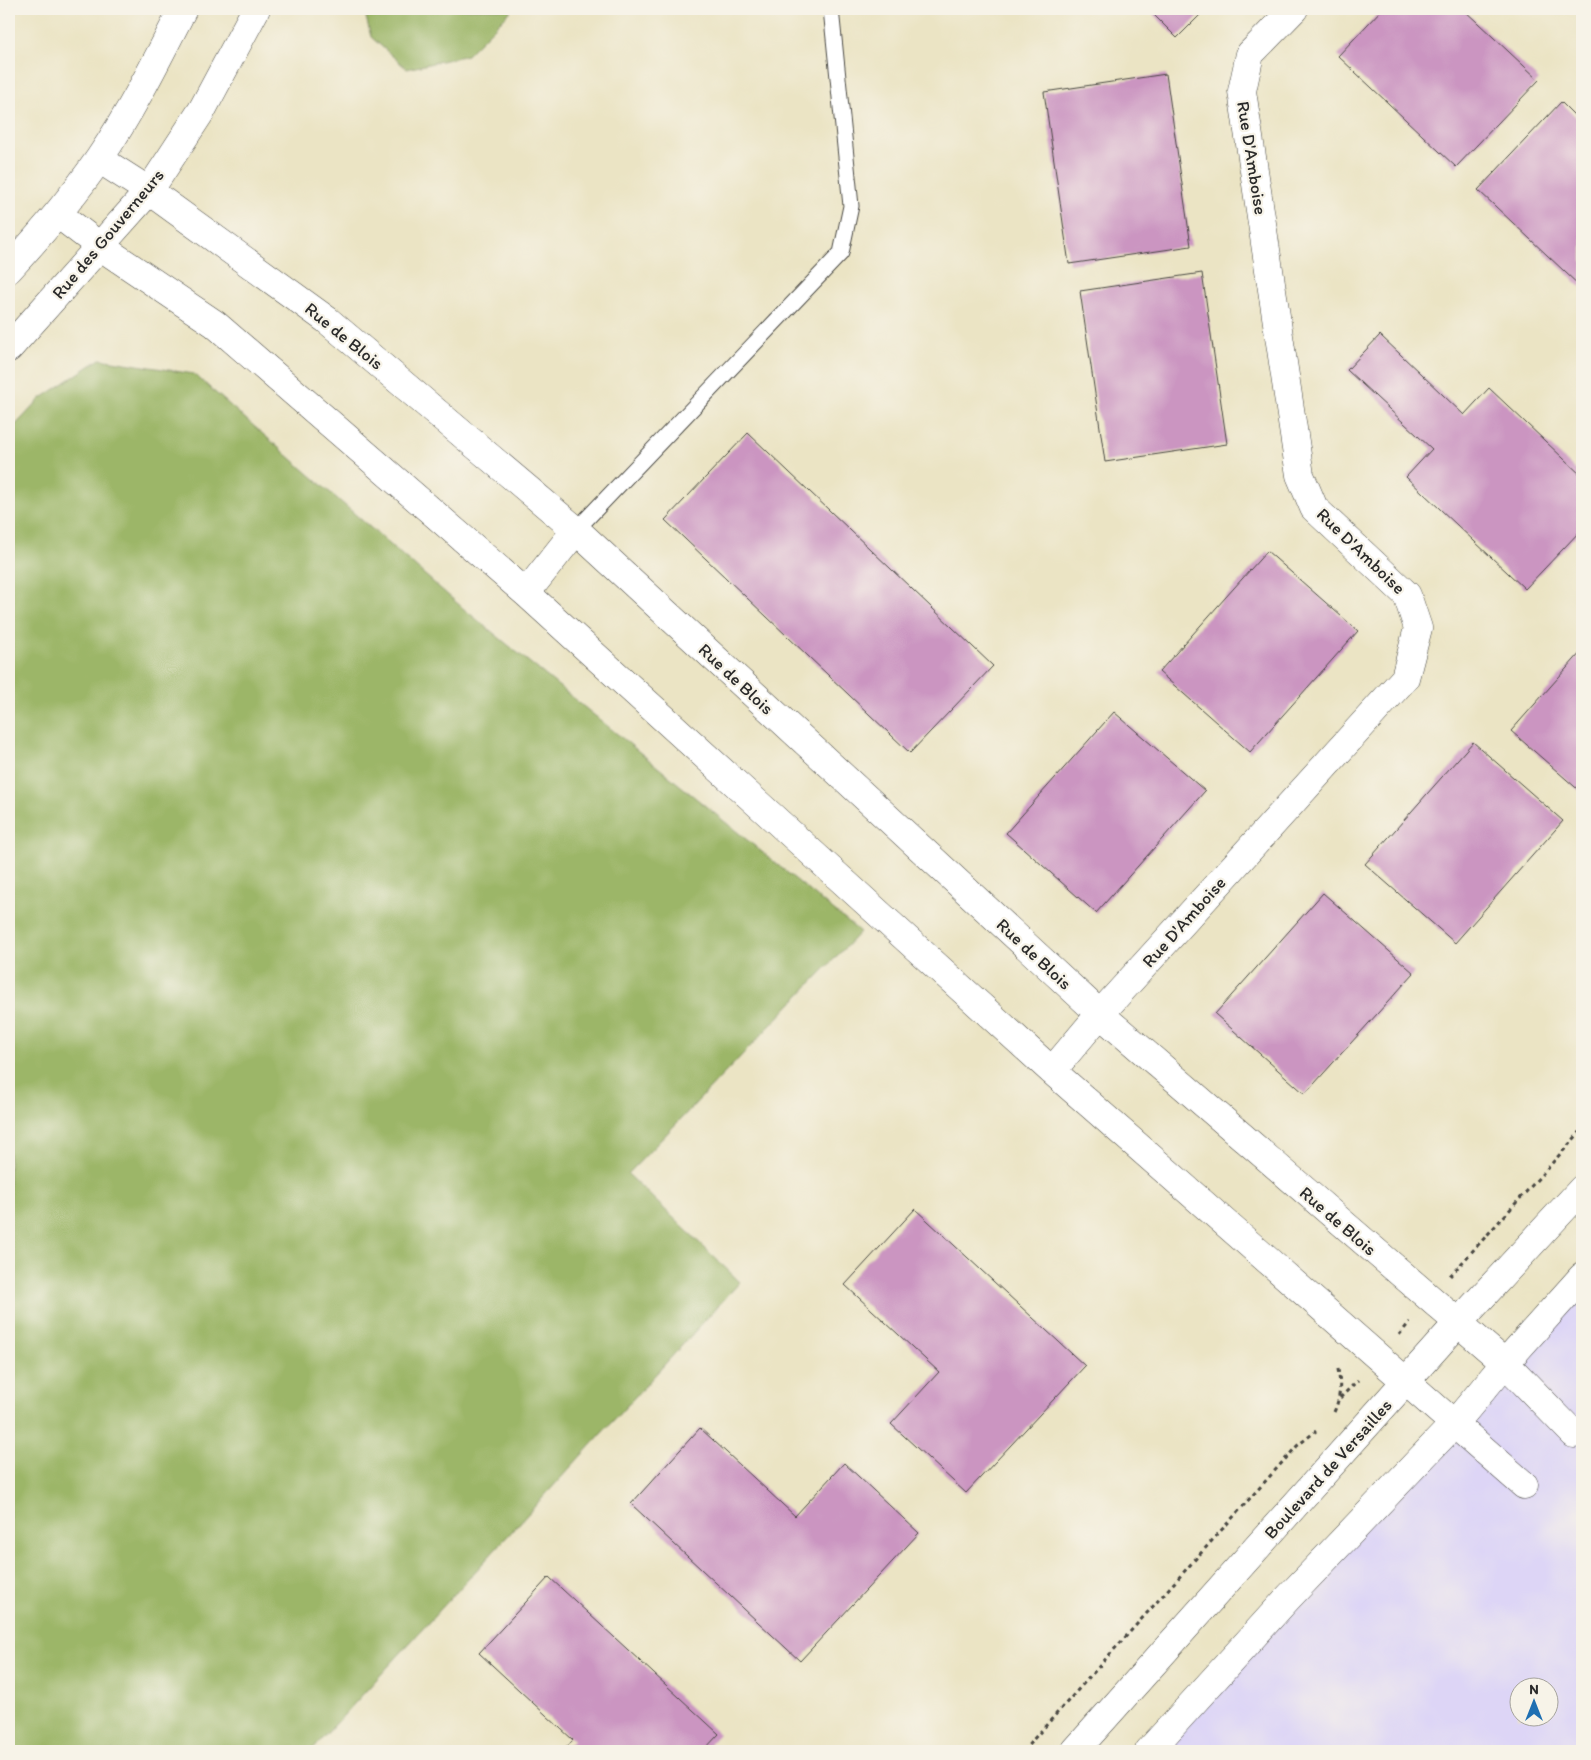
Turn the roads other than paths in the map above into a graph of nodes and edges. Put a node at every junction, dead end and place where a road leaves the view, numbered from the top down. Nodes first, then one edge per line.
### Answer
1 (183, 9) edge
2 (256, 9) edge
3 (831, 9) edge
4 (1294, 9) edge
5 (99, 159) junction
6 (149, 191) junction
7 (58, 214) junction
8 (101, 247) junction
9 (9, 269) edge
10 (9, 348) edge
11 (576, 530) junction
12 (526, 593) junction
13 (1100, 1014) junction
14 (1052, 1071) junction
15 (1582, 1189) edge
16 (1582, 1277) edge
17 (1457, 1324) junction
18 (1505, 1363) junction
19 (1407, 1381) junction
20 (1455, 1423) junction
21 (1574, 1434) dead end
22 (1524, 1485) dead end
23 (1075, 1751) edge
24 (1149, 1751) edge

1 - 5 street
2 - 6 street, Rue des Gouverneurs
3 - 11 lane
4 - 13 street, Rue D'Amboise
5 - 6 street, Rue de Blois
5 - 7 street
6 - 8 street, Rue des Gouverneurs
6 - 11 street, Rue de Blois
7 - 8 street
7 - 9 street
8 - 10 street, Rue des Gouverneurs
8 - 12 street
11 - 12 street
11 - 13 street, Rue de Blois
12 - 14 street
13 - 14 street, Rue D'Amboise
13 - 17 street, Rue de Blois
14 - 19 street
15 - 17 street, Boulevard de Versailles
16 - 18 street
17 - 18 street, Rue de Blois
17 - 19 street, Boulevard de Versailles
18 - 20 street
18 - 21 street, Rue de Blois
19 - 20 street
19 - 23 street, Boulevard de Versailles
20 - 22 street
20 - 24 street

